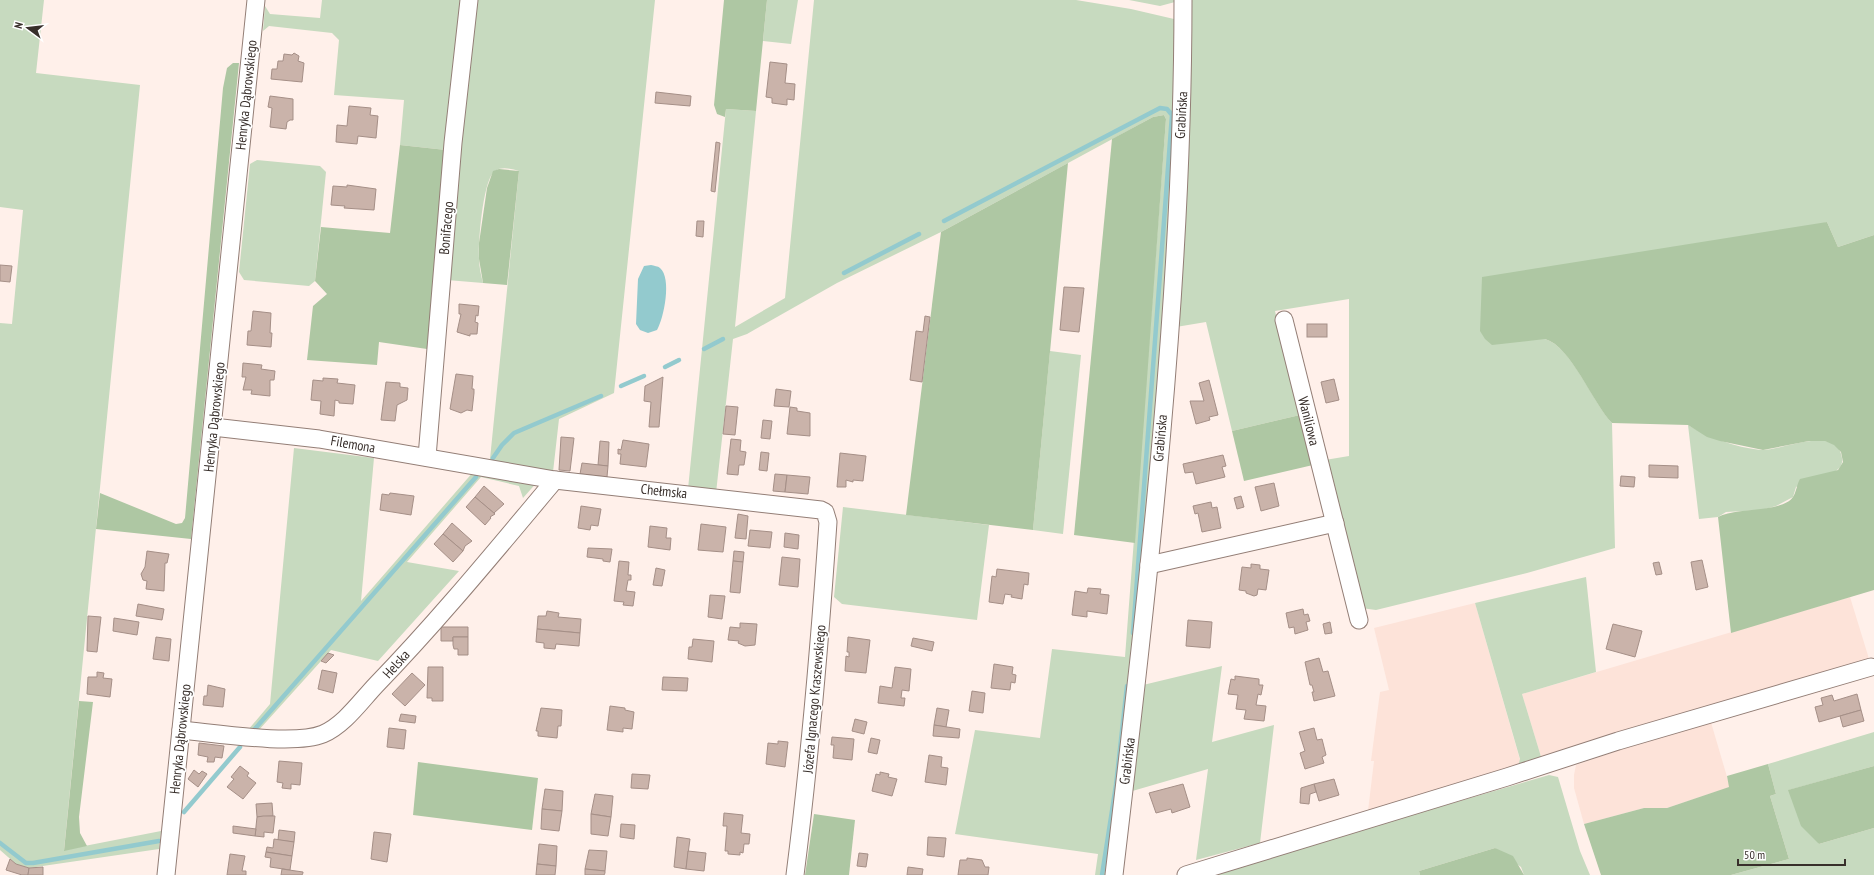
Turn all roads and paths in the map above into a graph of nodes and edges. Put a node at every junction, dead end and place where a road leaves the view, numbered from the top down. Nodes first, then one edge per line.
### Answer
1 (256, 0) edge
2 (469, 0) edge
3 (1183, 0) edge
4 (1284, 320) dead end
5 (213, 427) junction
6 (427, 457) junction
7 (492, 468) joint
8 (556, 480) junction
9 (828, 522) joint
10 (1335, 522) junction
11 (1148, 565) junction
12 (1359, 620) dead end
13 (1871, 667) dead end
14 (181, 730) junction
15 (166, 875) edge
16 (795, 875) edge
17 (1114, 875) edge
18 (1186, 875) edge

1 - 5 street, Henryka Dąbrowskiego
2 - 6 street, Bonifacego
3 - 11 street, Grabińska
4 - 10 street, Waniliowa
5 - 6 street, Filemona
5 - 14 street, Henryka Dąbrowskiego
6 - 7 street, Filemona
7 - 8 street, Chełmska
8 - 9 street, Chełmska
8 - 14 street, Helska
9 - 16 street, Józefa Ignacego Kraszewskiego
10 - 11 street
10 - 12 street, Waniliowa
11 - 17 street, Grabińska
13 - 18 street
14 - 15 street, Henryka Dąbrowskiego

